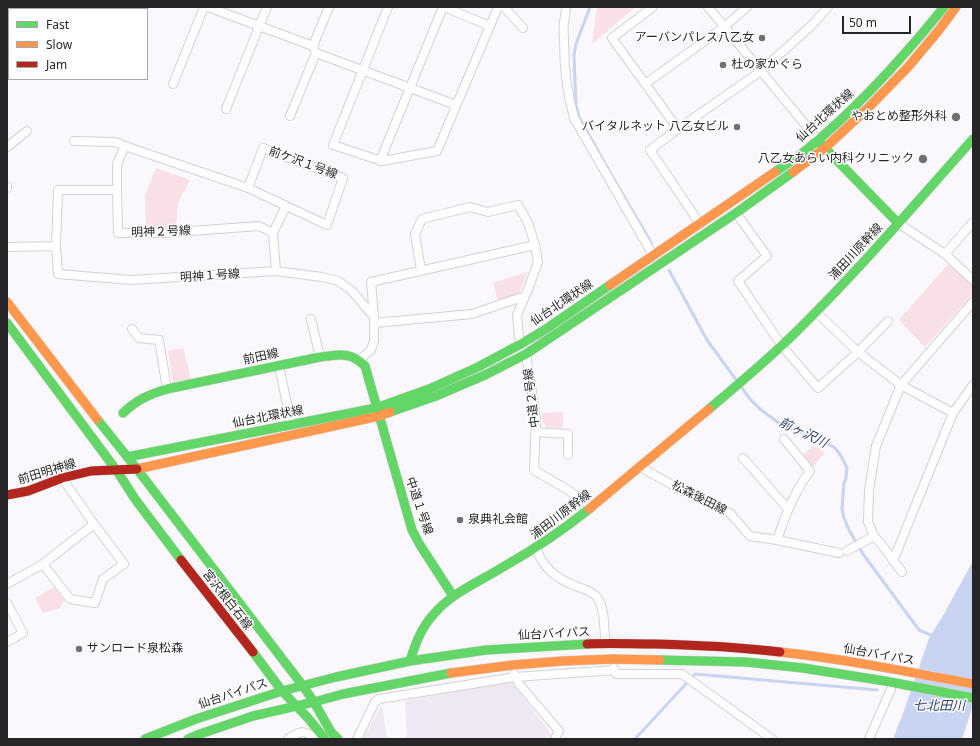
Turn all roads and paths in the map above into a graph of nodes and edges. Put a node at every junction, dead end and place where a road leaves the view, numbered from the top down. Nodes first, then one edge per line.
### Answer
1 (204, 7) edge
2 (208, 7) edge
3 (267, 7) edge
4 (329, 7) edge
5 (388, 7) edge
6 (444, 7) edge
7 (498, 7) edge
8 (504, 7) edge
9 (566, 7) edge
10 (653, 7) edge
11 (708, 7) edge
12 (747, 7) edge
13 (828, 7) edge
14 (944, 7) edge
15 (956, 7) edge
16 (259, 26) junction
17 (490, 26) junction
18 (724, 27) junction
19 (523, 28) dead end
20 (314, 49) junction
21 (363, 70) junction
22 (761, 71) junction
23 (172, 84) dead end
24 (645, 84) junction
25 (410, 88) junction
26 (456, 105) junction
27 (226, 109) dead end
28 (290, 116) dead end
29 (678, 130) junction
30 (27, 132) dead end
31 (973, 139) edge
32 (818, 140) junction
33 (74, 142) dead end
34 (124, 146) junction
35 (7, 147) edge
36 (824, 148) junction
37 (380, 161) junction
38 (248, 188) junction
39 (117, 190) junction
40 (286, 206) junction
41 (736, 213) junction
42 (973, 222) edge
43 (898, 223) junction
44 (700, 224) junction
45 (273, 233) junction
46 (535, 245) junction
47 (56, 246) junction
48 (7, 247) edge
49 (945, 254) junction
50 (652, 256) junction
51 (421, 270) junction
52 (276, 271) junction
53 (973, 280) edge
54 (524, 296) junction
55 (7, 302) edge
56 (973, 302) edge
57 (816, 312) junction
58 (311, 319) dead end
59 (374, 320) junction
60 (888, 321) dead end
61 (7, 323) edge
62 (132, 329) dead end
63 (521, 344) junction
64 (782, 346) junction
65 (858, 352) junction
66 (526, 354) junction
67 (320, 357) junction
68 (360, 360) junction
69 (278, 366) junction
70 (901, 384) junction
71 (973, 385) edge
72 (167, 388) junction
73 (378, 412) junction
74 (123, 413) dead end
75 (954, 413) junction
76 (291, 424) junction
77 (536, 432) junction
78 (784, 439) dead end
79 (568, 456) dead end
80 (127, 457) junction
81 (743, 458) dead end
82 (640, 467) junction
83 (138, 469) junction
84 (117, 471) junction
85 (62, 478) junction
86 (7, 495) edge
87 (592, 507) junction
88 (788, 508) junction
89 (94, 524) junction
90 (874, 536) junction
91 (777, 540) junction
92 (536, 548) junction
93 (893, 561) junction
94 (43, 564) junction
95 (902, 572) dead end
96 (7, 584) edge
97 (453, 596) junction
98 (7, 603) edge
99 (7, 642) edge
100 (606, 643) junction
101 (613, 659) junction
102 (410, 661) junction
103 (513, 665) junction
104 (615, 670) junction
105 (515, 677) junction
106 (973, 684) edge
107 (302, 686) junction
108 (891, 689) dead end
109 (282, 691) junction
110 (973, 698) edge
111 (314, 702) junction
112 (295, 706) junction
113 (145, 739) edge
114 (188, 739) edge
115 (288, 739) edge
116 (314, 739) edge
117 (325, 739) edge
118 (338, 739) edge
119 (357, 739) edge
120 (555, 739) edge
121 (772, 739) edge
122 (869, 739) edge

1 - 23 street
2 - 16 street
3 - 16 street
4 - 20 street
5 - 21 street
6 - 17 street
6 - 25 street
7 - 17 street
8 - 19 street
9 - 50 street
10 - 24 street
11 - 18 street
12 - 18 street
13 - 22 street
14 - 32 main road, 仙台北環状線
15 - 36 main road, 仙台北環状線
16 - 20 street
16 - 27 street
17 - 26 street
18 - 22 street
18 - 24 street
20 - 21 street
20 - 28 street
21 - 25 street
21 - 37 street
22 - 29 street
22 - 32 street
24 - 29 street
25 - 26 street
25 - 37 street
26 - 37 street
29 - 44 street
30 - 35 street
31 - 43 main road, 浦田川原幹線
32 - 36 main road
32 - 44 main road, 仙台北環状線
33 - 34 street, 前ケ沢１号線
34 - 38 street, 前ケ沢１号線
34 - 39 street
36 - 41 main road, 仙台北環状線
36 - 43 main road
38 - 40 street, 前ケ沢１号線
38 - 40 street, 前ケ沢１号線
39 - 45 street, 明神２号線
39 - 47 street
40 - 45 street
41 - 64 street
41 - 66 main road, 仙台北環状線
42 - 49 street
43 - 49 street
43 - 57 main road, 浦田川原幹線
44 - 50 main road, 仙台北環状線
45 - 52 street
46 - 51 street
46 - 51 street
46 - 54 street
47 - 48 street
47 - 52 street, 明神１号線
49 - 53 street
50 - 63 main road, 仙台北環状線
51 - 59 street
52 - 59 street, 明神１号線
54 - 59 street
54 - 63 street
55 - 80 main road, 宮沢根白石線
56 - 70 street
57 - 64 main road, 浦田川原幹線
57 - 65 street
58 - 67 street
59 - 68 street
60 - 65 street
61 - 84 main road, 宮沢根白石線
62 - 72 street
63 - 73 main road, 仙台北環状線
64 - 65 street
64 - 82 main road, 浦田川原幹線
65 - 70 street
66 - 73 main road, 仙台北環状線
66 - 77 street, 中道２号線
67 - 68 main road, 前田線
67 - 69 main road, 前田線
68 - 73 main road
69 - 72 main road, 前田線
69 - 76 street
70 - 75 street
70 - 90 street
71 - 75 street
72 - 74 main road, 前田線
73 - 76 main road, 仙台北環状線
73 - 83 main road, 仙台北環状線
73 - 97 main road, 中道１号線
75 - 93 street
76 - 80 main road, 仙台北環状線
77 - 79 street
77 - 87 street, 中道２号線
78 - 88 street
80 - 83 main road, 宮沢根白石線
80 - 84 main road
81 - 88 street
82 - 87 main road, 浦田川原幹線
82 - 91 street, 松森後田線
83 - 84 main road, 仙台北環状線
83 - 107 main road, 宮沢根白石線
84 - 85 main road, 前田明神線
84 - 109 main road, 宮沢根白石線
85 - 86 main road, 前田明神線
85 - 89 street
87 - 92 main road, 浦田川原幹線
88 - 91 street
89 - 94 street
89 - 94 street
90 - 91 street, 松森後田線
90 - 93 street
92 - 97 main road, 浦田川原幹線
92 - 100 street
93 - 95 street
94 - 96 street
97 - 102 main road, 浦田川原幹線
98 - 99 street
100 - 102 main road, 仙台バイパス
100 - 106 main road, 仙台バイパス
101 - 103 main road, 仙台バイパス
101 - 104 street
101 - 110 main road, 仙台バイパス
102 - 107 main road, 仙台バイパス
103 - 105 street
103 - 111 main road, 仙台バイパス
104 - 105 street
104 - 121 street
105 - 119 street
105 - 120 street
107 - 109 main road, 仙台バイパス
107 - 111 main road, 宮沢根白石線
108 - 122 street
109 - 112 main road, 宮沢根白石線
109 - 113 main road, 仙台バイパス
111 - 112 main road, 仙台バイパス
111 - 118 main road, 宮沢根白石線
112 - 114 main road, 仙台バイパス
112 - 117 main road, 宮沢根白石線
115 - 116 street

